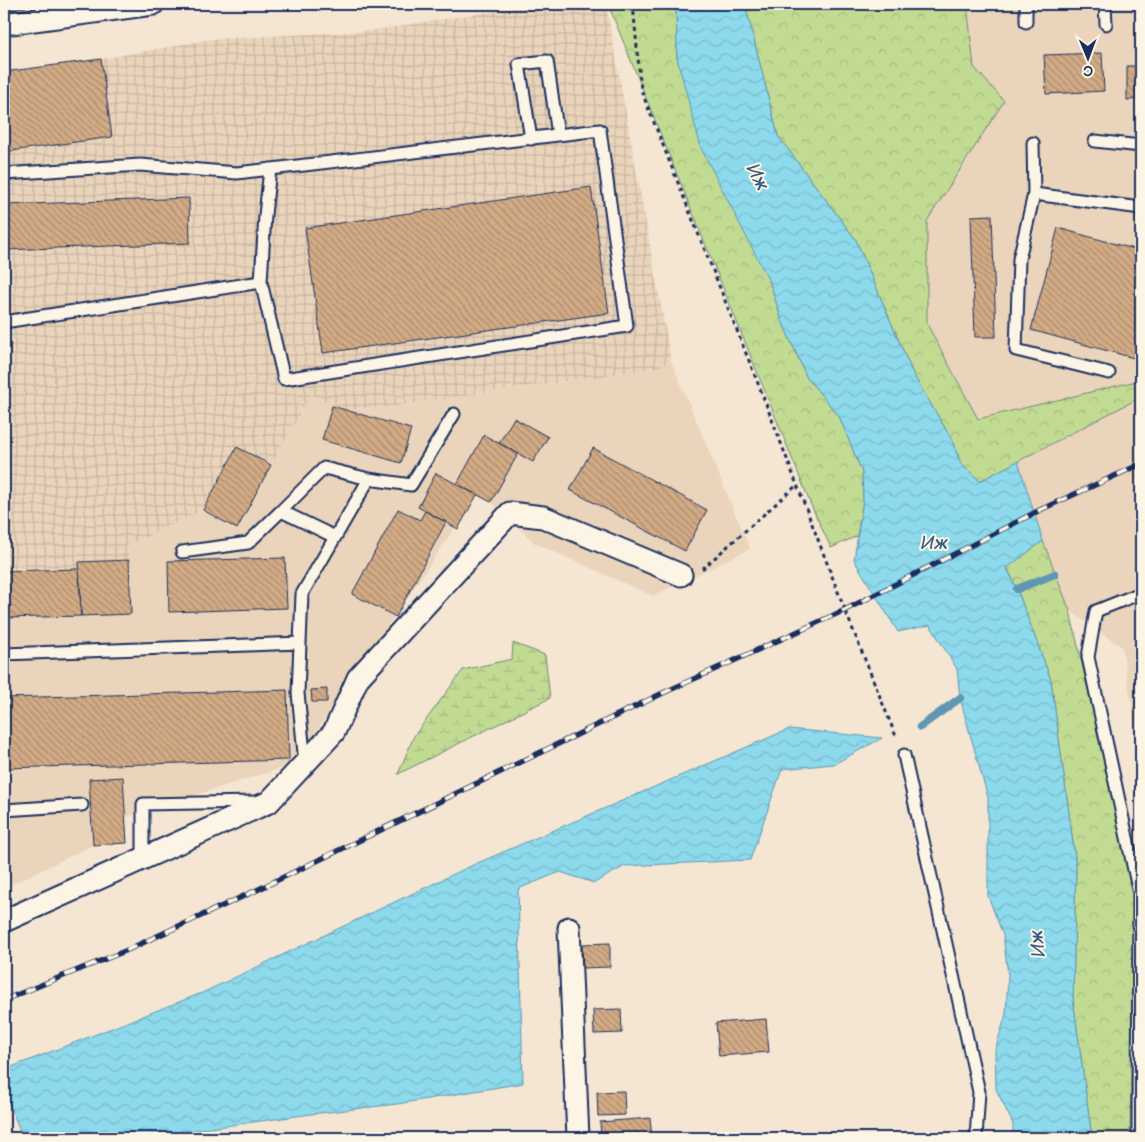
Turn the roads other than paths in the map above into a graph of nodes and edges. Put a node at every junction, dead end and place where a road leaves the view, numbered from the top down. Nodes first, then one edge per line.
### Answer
1 (153, 4) edge
2 (1026, 4) edge
3 (1105, 4) edge
4 (42, 11) edge
5 (1026, 22) dead end
6 (4, 24) edge
7 (1106, 24) dead end
8 (558, 135) junction
9 (531, 139) junction
10 (1095, 141) dead end
11 (1033, 143) dead end
12 (1141, 146) edge
13 (270, 169) junction
14 (4, 174) edge
15 (1034, 194) junction
16 (1141, 208) edge
17 (261, 282) junction
18 (4, 322) edge
19 (1109, 373) dead end
20 (454, 414) dead end
21 (369, 479) junction
22 (281, 511) junction
23 (335, 537) junction
24 (182, 552) dead end
25 (681, 575) road end
26 (1141, 593) edge
27 (300, 643) junction
28 (4, 654) edge
29 (904, 756) road end
30 (305, 764) junction
31 (269, 802) junction
32 (82, 805) dead end
33 (4, 810) edge
34 (143, 858) junction
35 (4, 921) edge
36 (569, 928) dead end
37 (578, 1138) edge
38 (976, 1138) edge
39 (1138, 1138) edge

1 - 4 street
2 - 5 lane
3 - 7 lane
4 - 6 street
8 - 9 lane
8 - 9 lane
8 - 17 lane
9 - 13 lane
10 - 12 lane
11 - 15 lane
13 - 14 lane
13 - 17 lane
15 - 16 lane
15 - 19 lane
17 - 18 lane
20 - 21 lane
21 - 22 lane
21 - 23 lane
22 - 23 lane
22 - 24 lane
23 - 27 lane
25 - 30 street
26 - 39 lane
27 - 28 lane
27 - 30 lane
29 - 38 lane
30 - 31 street
31 - 34 street
31 - 34 lane
32 - 33 lane
34 - 35 street
36 - 37 street

